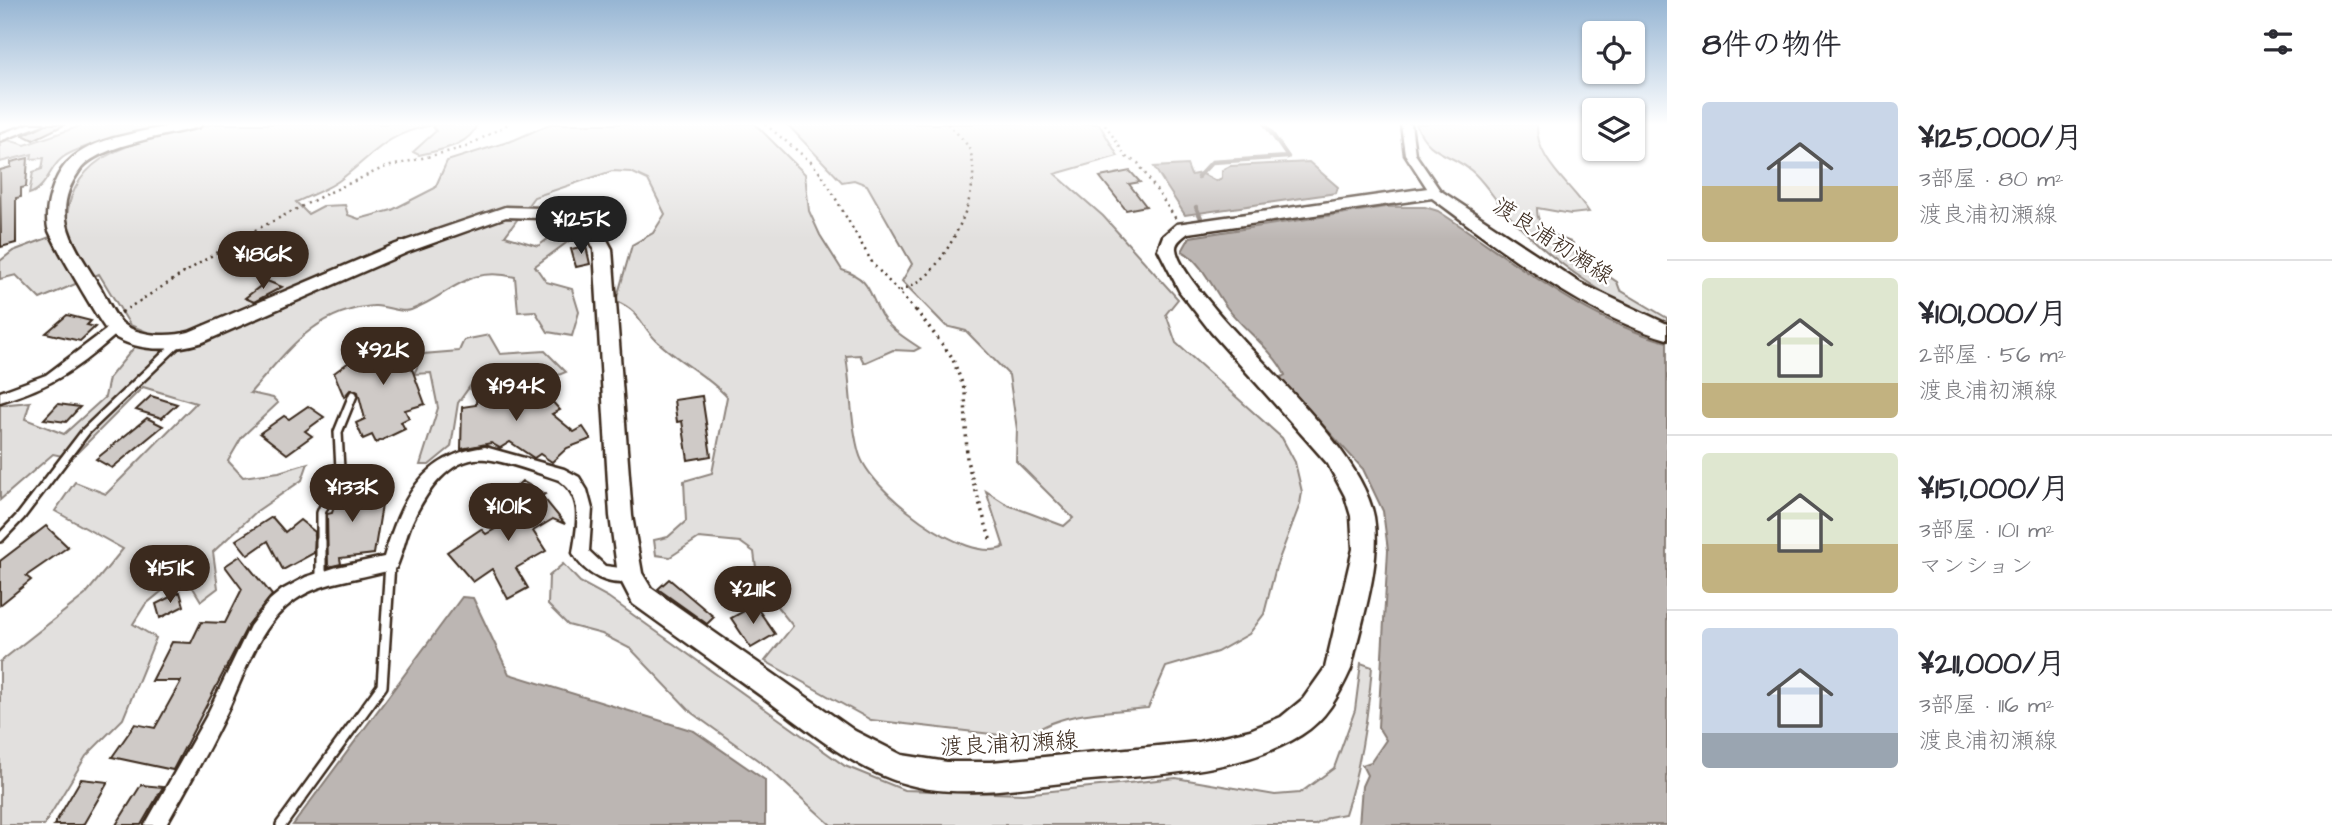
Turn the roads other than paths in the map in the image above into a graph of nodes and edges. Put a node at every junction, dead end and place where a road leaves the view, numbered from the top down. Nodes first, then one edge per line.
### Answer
1 (79, 162) edge
2 (1416, 162) edge
3 (1435, 192) junction
4 (113, 324) junction
5 (1667, 332) edge
6 (179, 342) junction
7 (352, 395) dead end
8 (0, 397) edge
9 (0, 538) edge
10 (390, 563) junction
11 (630, 575) junction
12 (321, 579) junction
13 (155, 825) edge
14 (281, 825) edge

1 - 4 main road
2 - 3 street
3 - 5 main road, 渡良浦初瀬線
3 - 11 main road, 渡良浦初瀬線
4 - 6 main road, 渡良浦初瀬線
4 - 8 street
6 - 9 lane
6 - 11 main road, 渡良浦初瀬線
7 - 12 lane
10 - 11 street
10 - 12 street
10 - 14 lane
12 - 13 street

